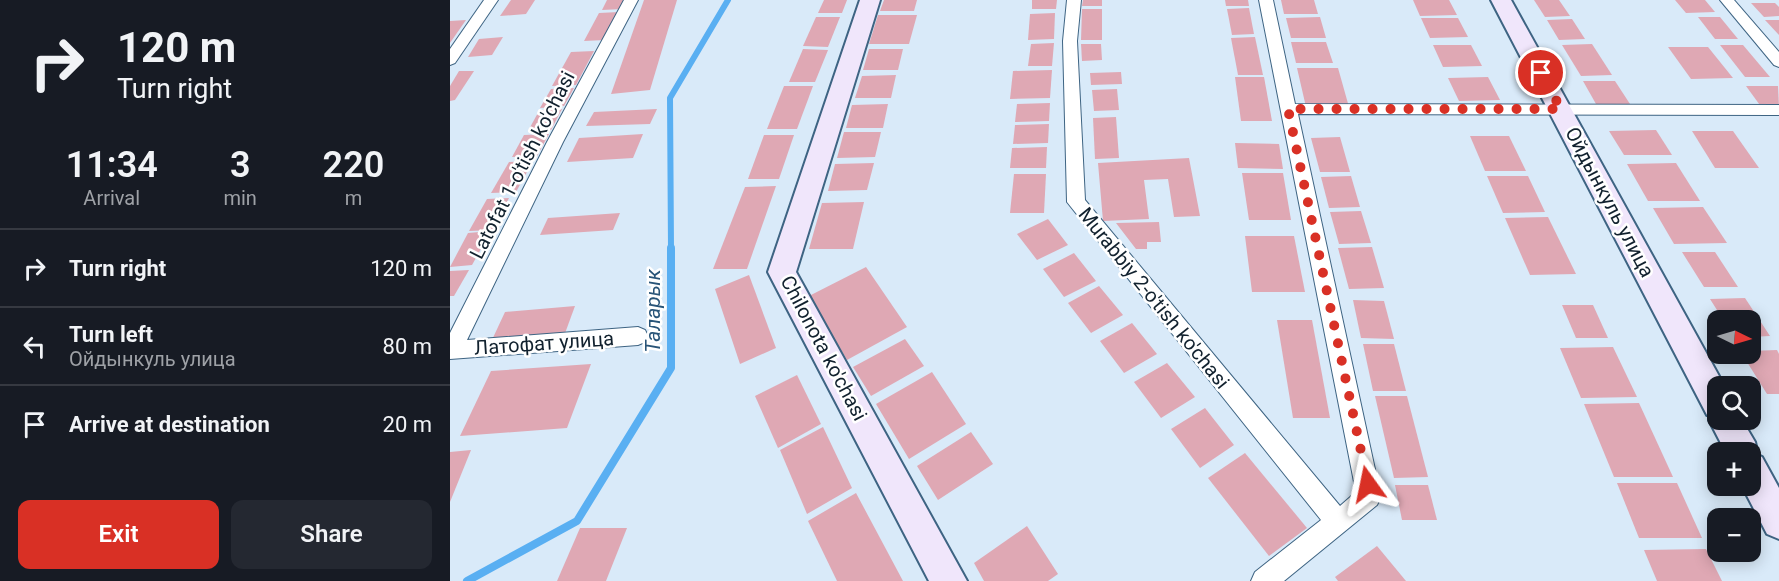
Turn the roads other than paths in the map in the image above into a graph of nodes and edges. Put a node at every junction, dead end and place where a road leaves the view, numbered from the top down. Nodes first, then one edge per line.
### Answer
1 (491, 0) edge
2 (632, 0) edge
3 (870, 0) edge
4 (1074, 0) edge
5 (1266, 0) edge
6 (1501, 0) edge
7 (1726, 0) edge
8 (450, 60) edge
9 (1779, 62) edge
10 (1288, 109) junction
11 (1561, 109) junction
12 (1779, 110) edge
13 (638, 336) dead end
14 (451, 350) edge
15 (1707, 384) edge
16 (1761, 488) edge
17 (1338, 522) junction
18 (1779, 522) edge
19 (949, 581) edge
20 (1264, 581) edge

1 - 8 street
2 - 14 street, Latofat 1-o'tish ko'chasi
3 - 19 street, Chilonota ko'chasi
4 - 17 street, Murabbiy 2-o'tish ko'chasi
5 - 10 street
6 - 11 street, Ойдынкуль улица
7 - 9 street
10 - 11 street
10 - 17 street
11 - 12 street
11 - 15 street, Ойдынкуль улица
13 - 14 street, Латофат улица
16 - 18 street
17 - 20 street

